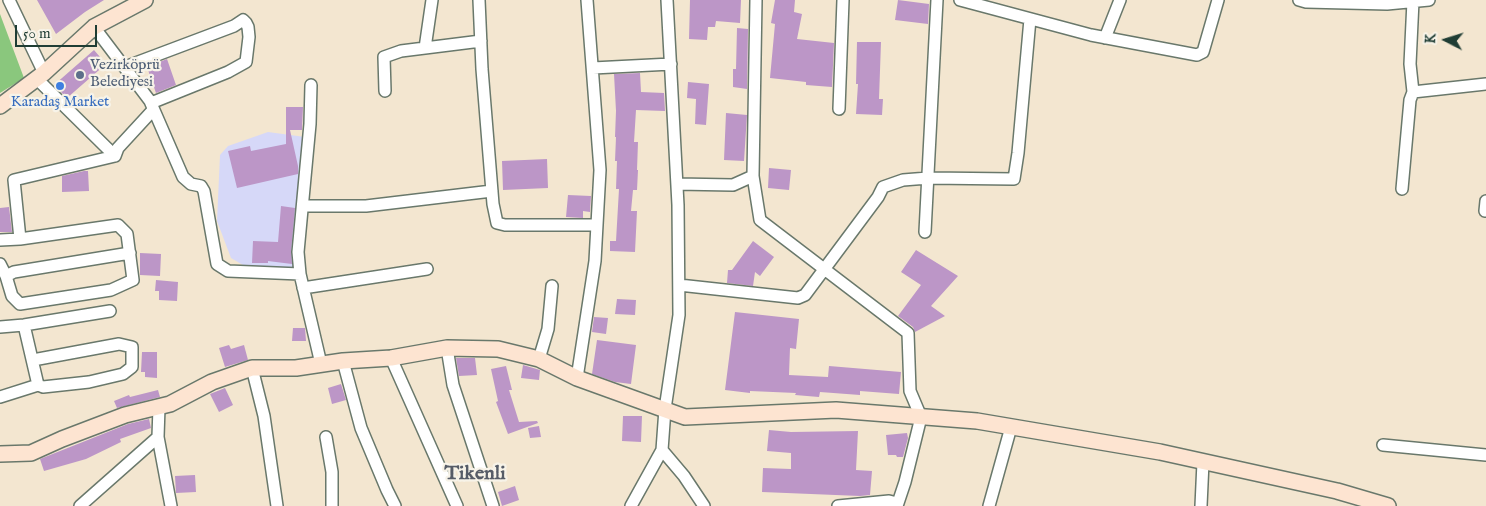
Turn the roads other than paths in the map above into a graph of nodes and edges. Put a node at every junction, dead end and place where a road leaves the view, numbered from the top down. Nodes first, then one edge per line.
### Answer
1 (9, 0) edge
2 (145, 0) edge
3 (432, 0) edge
4 (479, 0) edge
5 (588, 0) edge
6 (667, 0) edge
7 (756, 0) edge
8 (843, 0) edge
9 (937, 0) edge
10 (960, 0) edge
11 (1120, 0) edge
12 (1218, 0) edge
13 (1299, 0) edge
14 (1429, 0) edge
15 (1413, 2) junction
16 (129, 4) edge
17 (1030, 19) junction
18 (94, 27) junction
19 (1105, 38) junction
20 (481, 41) junction
21 (425, 48) junction
22 (671, 64) junction
23 (125, 67) junction
24 (593, 68) junction
25 (40, 76) junction
26 (1486, 84) edge
27 (311, 85) dead end
28 (385, 91) dead end
29 (1413, 92) junction
30 (0, 106) edge
31 (152, 106) junction
32 (839, 110) dead end
33 (115, 156) junction
34 (753, 176) junction
35 (928, 178) junction
36 (677, 184) junction
37 (1402, 189) dead end
38 (492, 191) junction
39 (303, 206) junction
40 (597, 225) junction
41 (925, 232) dead end
42 (20, 239) junction
43 (0, 240) edge
44 (130, 253) junction
45 (0, 264) edge
46 (427, 269) dead end
47 (825, 270) junction
48 (300, 274) junction
49 (6, 276) junction
50 (678, 285) junction
51 (552, 286) dead end
52 (303, 288) junction
53 (110, 311) dead end
54 (24, 325) junction
55 (0, 327) edge
56 (447, 348) junction
57 (391, 358) junction
58 (33, 360) junction
59 (539, 360) junction
60 (342, 361) junction
61 (321, 364) junction
62 (252, 368) junction
63 (577, 378) junction
64 (38, 384) junction
65 (0, 397) edge
66 (159, 407) junction
67 (665, 409) junction
68 (920, 417) junction
69 (1011, 427) junction
70 (158, 437) junction
71 (326, 437) dead end
72 (1383, 445) dead end
73 (662, 450) junction
74 (0, 454) edge
75 (1486, 455) edge
76 (1203, 462) junction
77 (897, 505) edge
78 (1385, 505) edge
79 (80, 506) edge
80 (171, 506) edge
81 (277, 506) edge
82 (332, 506) edge
83 (395, 506) edge
84 (457, 506) edge
85 (493, 506) edge
86 (631, 506) edge
87 (704, 506) edge
88 (838, 506) edge
89 (989, 506) edge
90 (995, 506) edge
91 (1202, 506) edge

1 - 25 street
2 - 16 street
3 - 21 street
4 - 20 street
5 - 24 street
6 - 22 street
7 - 34 street
8 - 32 street
9 - 35 street
10 - 17 street
11 - 19 street
12 - 19 street
13 - 15 street
14 - 15 street
15 - 29 street
16 - 18 street
17 - 19 street
17 - 35 street
18 - 23 street
18 - 25 street
20 - 21 street
20 - 38 street
21 - 28 street
22 - 24 street
22 - 36 street
23 - 31 street
23 - 31 street
24 - 40 street
25 - 30 street
25 - 33 street
26 - 29 street
27 - 39 street
29 - 37 street
31 - 33 street
31 - 48 street
33 - 42 street
34 - 36 street
34 - 47 street
35 - 41 street
35 - 47 street
36 - 50 street
38 - 39 street
38 - 40 street
39 - 48 street
40 - 63 street
42 - 43 street
42 - 44 street
44 - 49 street
44 - 49 street
45 - 49 street
46 - 52 street
47 - 50 street
47 - 68 street
48 - 52 street
50 - 67 street
51 - 59 street
52 - 61 street
53 - 54 street
54 - 55 street
54 - 58 street
56 - 57 street
56 - 59 street
56 - 85 street
57 - 60 street
57 - 84 street
58 - 64 street
58 - 64 street
59 - 63 street
60 - 61 street
60 - 83 street
61 - 62 street
62 - 66 street
62 - 81 street
63 - 67 street
64 - 65 street
66 - 70 street
66 - 74 street
67 - 68 street
67 - 73 street
68 - 69 street
68 - 77 street
69 - 76 street
69 - 89 street
70 - 79 street
70 - 80 street
71 - 82 street
72 - 75 street
73 - 86 street
73 - 87 street
76 - 78 street
76 - 91 street
77 - 88 street
89 - 90 street

